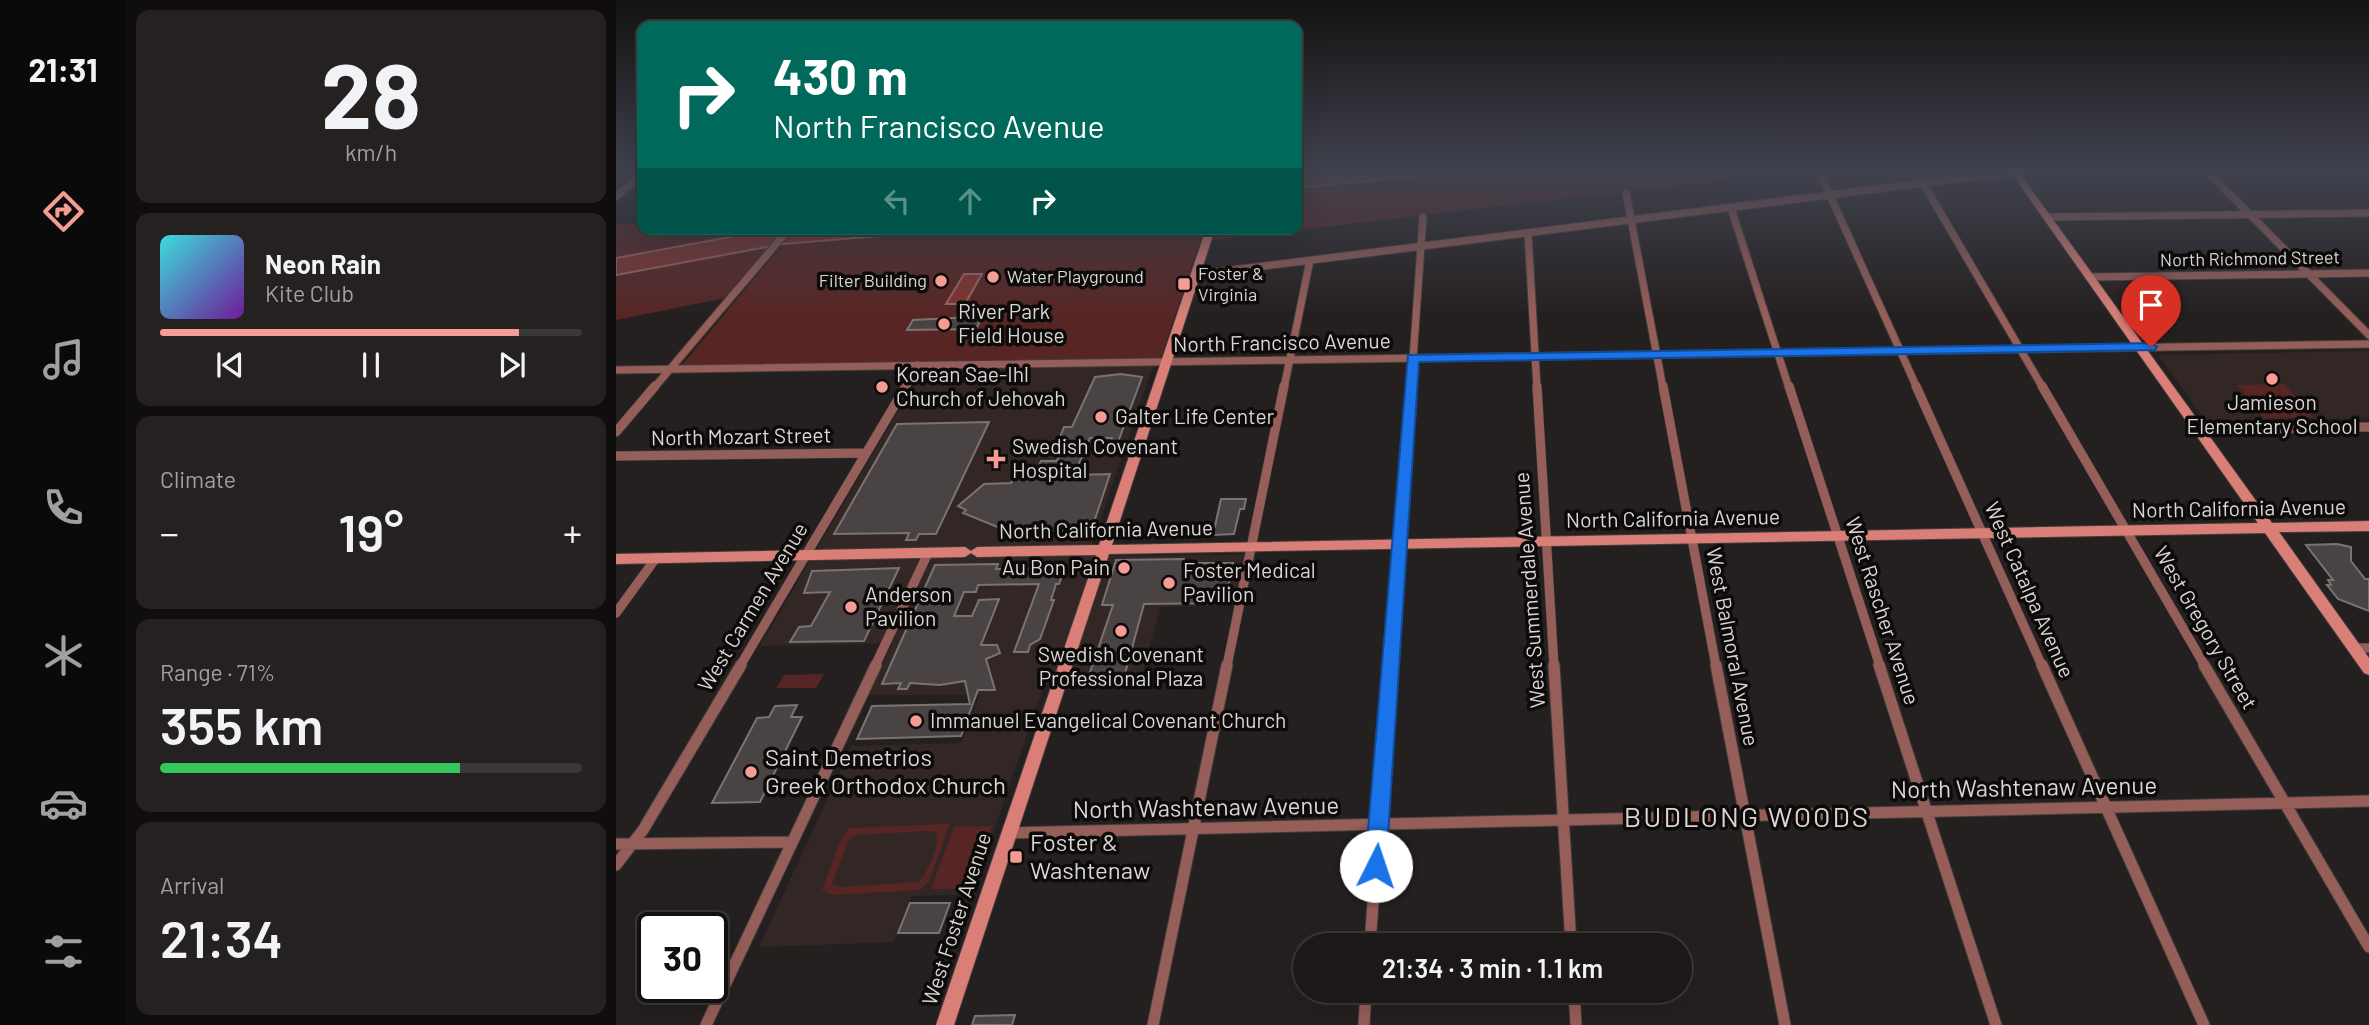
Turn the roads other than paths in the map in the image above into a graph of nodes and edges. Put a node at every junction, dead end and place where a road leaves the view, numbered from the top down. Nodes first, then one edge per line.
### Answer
1 (1423, 219) edge
2 (1641, 219) edge
3 (1735, 219) edge
4 (1840, 219) edge
5 (1943, 219) edge
6 (2048, 219) edge
7 (2256, 219) edge
8 (1631, 220) junction
9 (1528, 233) junction
10 (784, 235) edge
11 (1209, 235) edge
12 (1421, 246) junction
13 (1310, 260) junction
14 (1217, 272) dead end
15 (2369, 273) edge
16 (2309, 274) junction
17 (2089, 277) junction
18 (2369, 335) edge
19 (2369, 344) edge
20 (2139, 347) junction
21 (2020, 349) junction
22 (1900, 351) junction
23 (1779, 353) junction
24 (1657, 355) junction
25 (1536, 356) junction
26 (1413, 358) junction
27 (1289, 360) junction
28 (1166, 362) junction
29 (918, 365) junction
30 (670, 369) junction
31 (616, 370) edge
32 (2369, 427) edge
33 (2198, 430) junction
34 (616, 432) edge
35 (866, 453) junction
36 (616, 456) edge
37 (2369, 526) edge
38 (2267, 527) junction
39 (2126, 530) junction
40 (1982, 533) junction
41 (1837, 536) junction
42 (1692, 538) junction
43 (1546, 541) junction
44 (1399, 544) junction
45 (1251, 546) junction
46 (1104, 549) junction
47 (928, 553) junction
48 (806, 556) junction
49 (656, 558) junction
50 (616, 559) edge
51 (616, 613) edge
52 (2361, 648) edge
53 (2369, 669) edge
54 (2369, 801) edge
55 (2285, 803) junction
56 (2106, 807) junction
57 (1927, 812) junction
58 (1745, 816) junction
59 (1564, 820) junction
60 (1378, 825) junction
61 (1193, 829) junction
62 (1009, 833) junction
63 (792, 842) junction
64 (616, 844) edge
65 (631, 845) junction
66 (616, 865) edge
67 (1371, 933) edge
68 (1570, 933) edge
69 (2369, 947) edge
70 (1365, 1003) edge
71 (1575, 1003) edge
72 (706, 1025) edge
73 (945, 1025) edge
74 (1153, 1025) edge
75 (1364, 1025) edge
76 (1576, 1025) edge
77 (1785, 1025) edge
78 (1996, 1025) edge
79 (2204, 1025) edge

1 - 12 street
2 - 8 street
3 - 23 street, West Rascher Avenue
4 - 22 street, West Catalpa Avenue
5 - 21 street, West Gregory Street
6 - 17 main road
7 - 16 street
8 - 9 street
8 - 24 street, West Balmoral Avenue
9 - 12 street
9 - 25 street, West Summerdale Avenue
10 - 30 street
11 - 28 main road, West Foster Avenue
12 - 13 street
12 - 26 street
13 - 14 street
13 - 27 street
15 - 16 street, North Richmond Street
16 - 17 street, North Richmond Street
16 - 18 street
17 - 20 main road
19 - 20 street, North Francisco Avenue
20 - 21 street, North Francisco Avenue
20 - 33 main road
21 - 22 street, North Francisco Avenue
21 - 39 street, West Gregory Street
22 - 23 street, North Francisco Avenue
22 - 40 street, West Catalpa Avenue
23 - 24 street, North Francisco Avenue
23 - 41 street, West Rascher Avenue
24 - 25 street, North Francisco Avenue
24 - 42 street, West Balmoral Avenue
25 - 26 street, North Francisco Avenue
25 - 43 street, West Summerdale Avenue
26 - 27 street, North Francisco Avenue
26 - 44 street
27 - 28 street, North Francisco Avenue
27 - 45 street
28 - 29 street, North Francisco Avenue
28 - 46 main road, West Foster Avenue
29 - 30 street, North Francisco Avenue
29 - 35 street, West Carmen Avenue
30 - 31 street, North Francisco Avenue
30 - 34 street
32 - 33 street
33 - 38 main road
35 - 36 street, North Mozart Street
35 - 48 street, West Carmen Avenue
37 - 38 main road, North California Avenue
38 - 39 main road, North California Avenue
38 - 52 main road
39 - 40 main road, North California Avenue
39 - 55 street, West Gregory Street
40 - 41 main road, North California Avenue
40 - 56 street, West Catalpa Avenue
41 - 42 main road, North California Avenue
41 - 57 street, West Rascher Avenue
42 - 43 main road, North California Avenue
42 - 58 street, West Balmoral Avenue
43 - 44 main road, North California Avenue
43 - 59 street, West Summerdale Avenue
44 - 45 main road, North California Avenue
44 - 60 street
45 - 46 main road, North California Avenue
45 - 61 street
46 - 47 main road, North California Avenue
46 - 62 main road, West Foster Avenue
47 - 48 main road, North California Avenue
47 - 63 street
48 - 49 main road, North California Avenue
48 - 65 street, West Carmen Avenue
49 - 50 main road, North California Avenue
49 - 51 street
52 - 53 main road
54 - 55 street, North Washtenaw Avenue
55 - 56 street, North Washtenaw Avenue
55 - 69 street, West Gregory Street
56 - 57 street, North Washtenaw Avenue
56 - 79 street, West Catalpa Avenue
57 - 58 street, North Washtenaw Avenue
57 - 78 street, West Rascher Avenue
58 - 59 street, North Washtenaw Avenue
58 - 77 street, West Balmoral Avenue
59 - 60 street, North Washtenaw Avenue
59 - 68 street, West Summerdale Avenue
60 - 61 street, North Washtenaw Avenue
60 - 67 street
61 - 62 street, North Washtenaw Avenue
61 - 74 street
62 - 73 main road, West Foster Avenue
63 - 65 street
63 - 72 street
64 - 65 street
65 - 66 street, West Carmen Avenue
70 - 75 street
71 - 76 street

